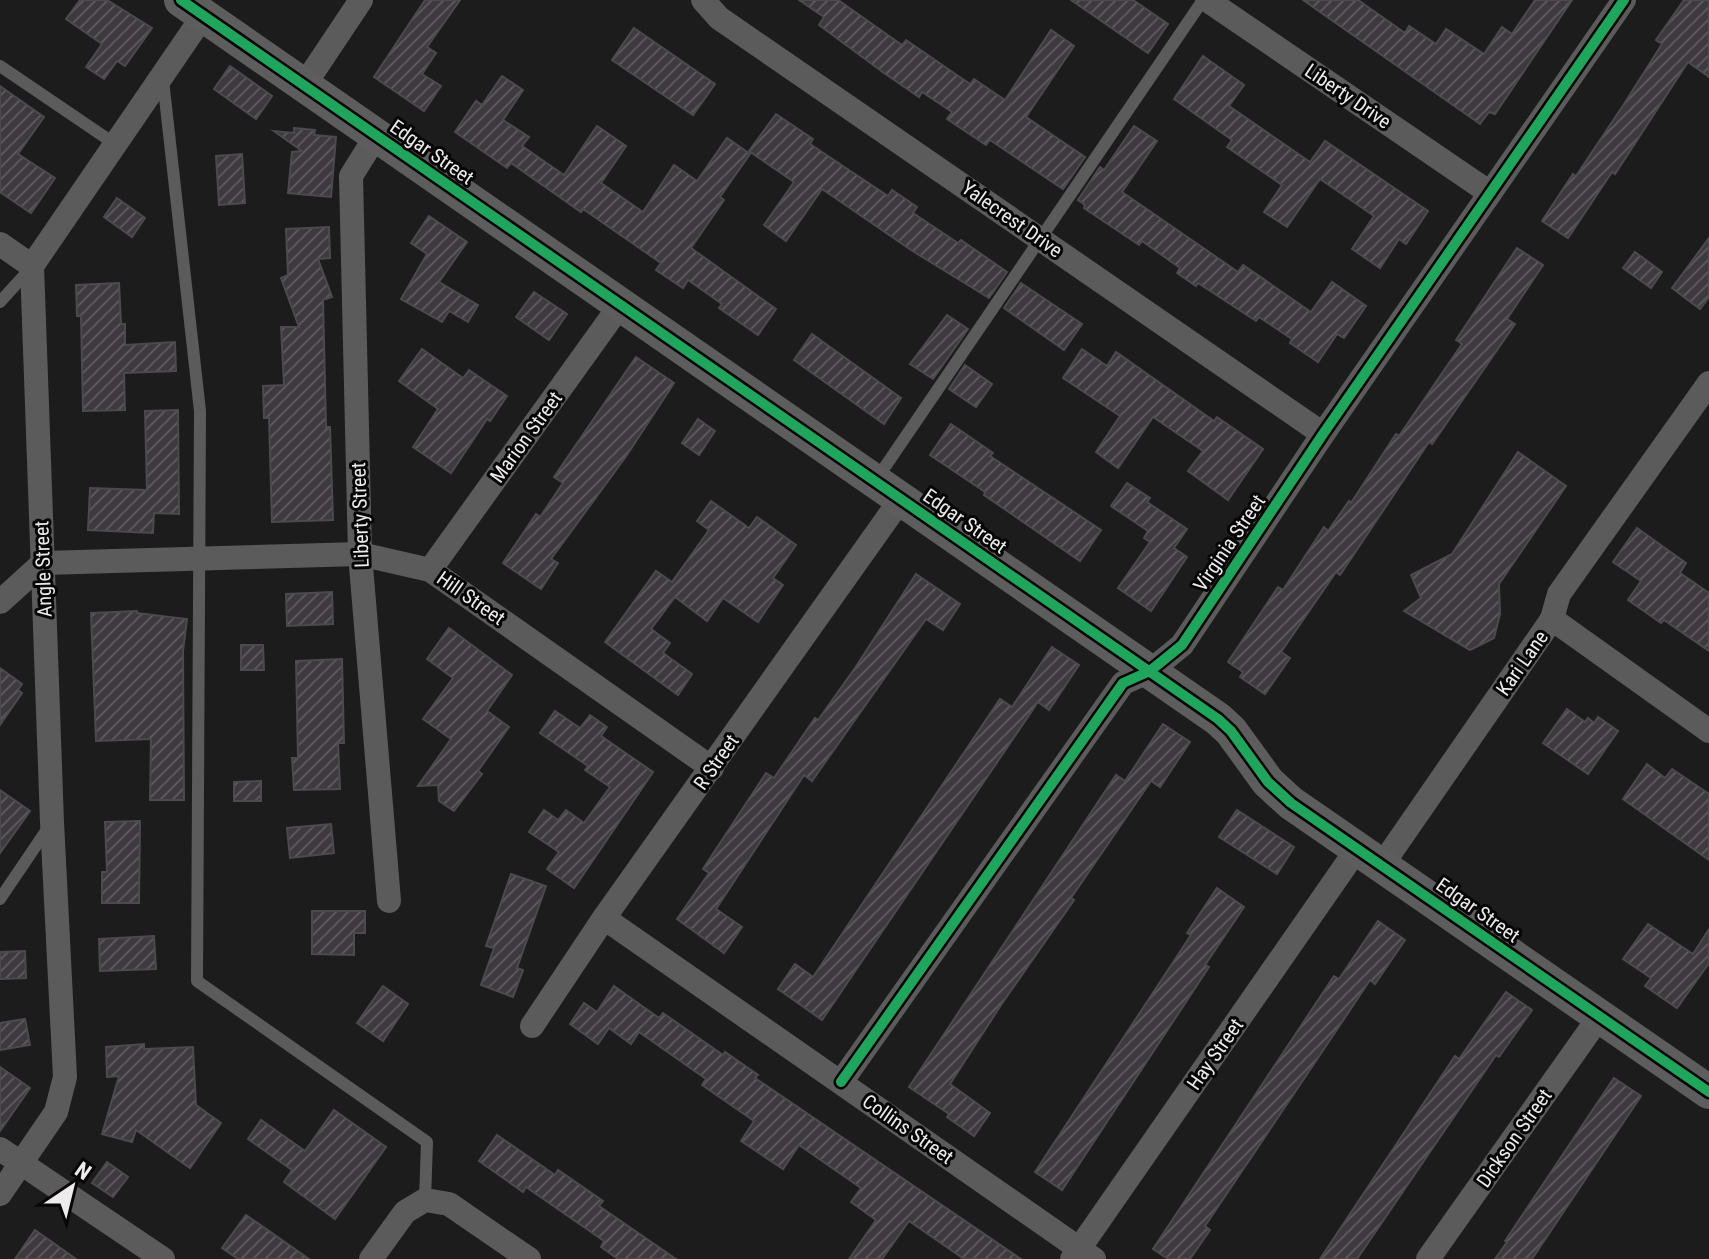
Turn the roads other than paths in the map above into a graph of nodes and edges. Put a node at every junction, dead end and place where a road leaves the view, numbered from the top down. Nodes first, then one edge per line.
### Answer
1 (361, 0) edge
2 (703, 0) edge
3 (1205, 0) edge
4 (1624, 0) edge
5 (192, 8) edge
6 (0, 66) edge
7 (162, 73) junction
8 (303, 87) junction
9 (376, 136) junction
10 (115, 144) junction
11 (1490, 193) junction
12 (1040, 238) junction
13 (0, 244) edge
14 (32, 266) junction
15 (0, 302) edge
16 (621, 304) junction
17 (1709, 383) edge
18 (1323, 434) junction
19 (888, 490) junction
20 (360, 554) junction
21 (200, 558) junction
22 (43, 563) junction
23 (430, 570) junction
24 (0, 602) edge
25 (1552, 619) junction
26 (1150, 671) junction
27 (1709, 731) edge
28 (712, 768) junction
29 (52, 822) junction
30 (1370, 857) junction
31 (0, 899) edge
32 (389, 901) dead end
33 (604, 918) junction
34 (1600, 1016) junction
35 (532, 1026) dead end
36 (841, 1082) junction
37 (1709, 1092) edge
38 (0, 1149) edge
39 (21, 1163) junction
40 (0, 1194) edge
41 (425, 1200) junction
42 (1082, 1255) edge
43 (163, 1259) edge
44 (371, 1259) edge
45 (529, 1259) edge
46 (1428, 1259) edge

1 - 8 street
2 - 12 street, Yalecrest Drive
3 - 11 street, Liberty Drive
3 - 12 lane
4 - 11 street, Virginia Street
5 - 7 street
5 - 8 street, Edgar Street
6 - 10 lane
7 - 10 street
7 - 21 lane
8 - 9 street, Edgar Street
9 - 16 street, Edgar Street
9 - 20 street, Liberty Street
10 - 14 street
11 - 18 street, Virginia Street
12 - 18 street, Yalecrest Drive
12 - 19 lane
13 - 14 street
14 - 15 lane
14 - 22 street, Angle Street
16 - 19 street, Edgar Street
16 - 23 street, Marion Street
17 - 25 street
18 - 26 street, Virginia Street
19 - 26 street, Edgar Street
19 - 28 street, R Street
20 - 21 street, Hill Street
20 - 23 street, Hill Street
20 - 32 street, Liberty Street
21 - 22 street, Hill Street
21 - 41 lane
22 - 24 street
22 - 29 street, Angle Street
23 - 28 street, Hill Street
25 - 27 street, Kari Lane
25 - 30 street, Kari Lane
26 - 30 street, Edgar Street
26 - 36 street, Virginia Street
28 - 33 street, R Street
29 - 31 lane
29 - 39 street, Angle Street
30 - 34 street, Edgar Street
30 - 42 street, Hay Street
33 - 35 street, R Street
33 - 36 street, Collins Street
34 - 37 street, Edgar Street
34 - 46 street, Dickson Street
36 - 42 street, Collins Street
38 - 39 street
39 - 40 street, Angle Street
39 - 43 street
41 - 44 street
41 - 45 street

